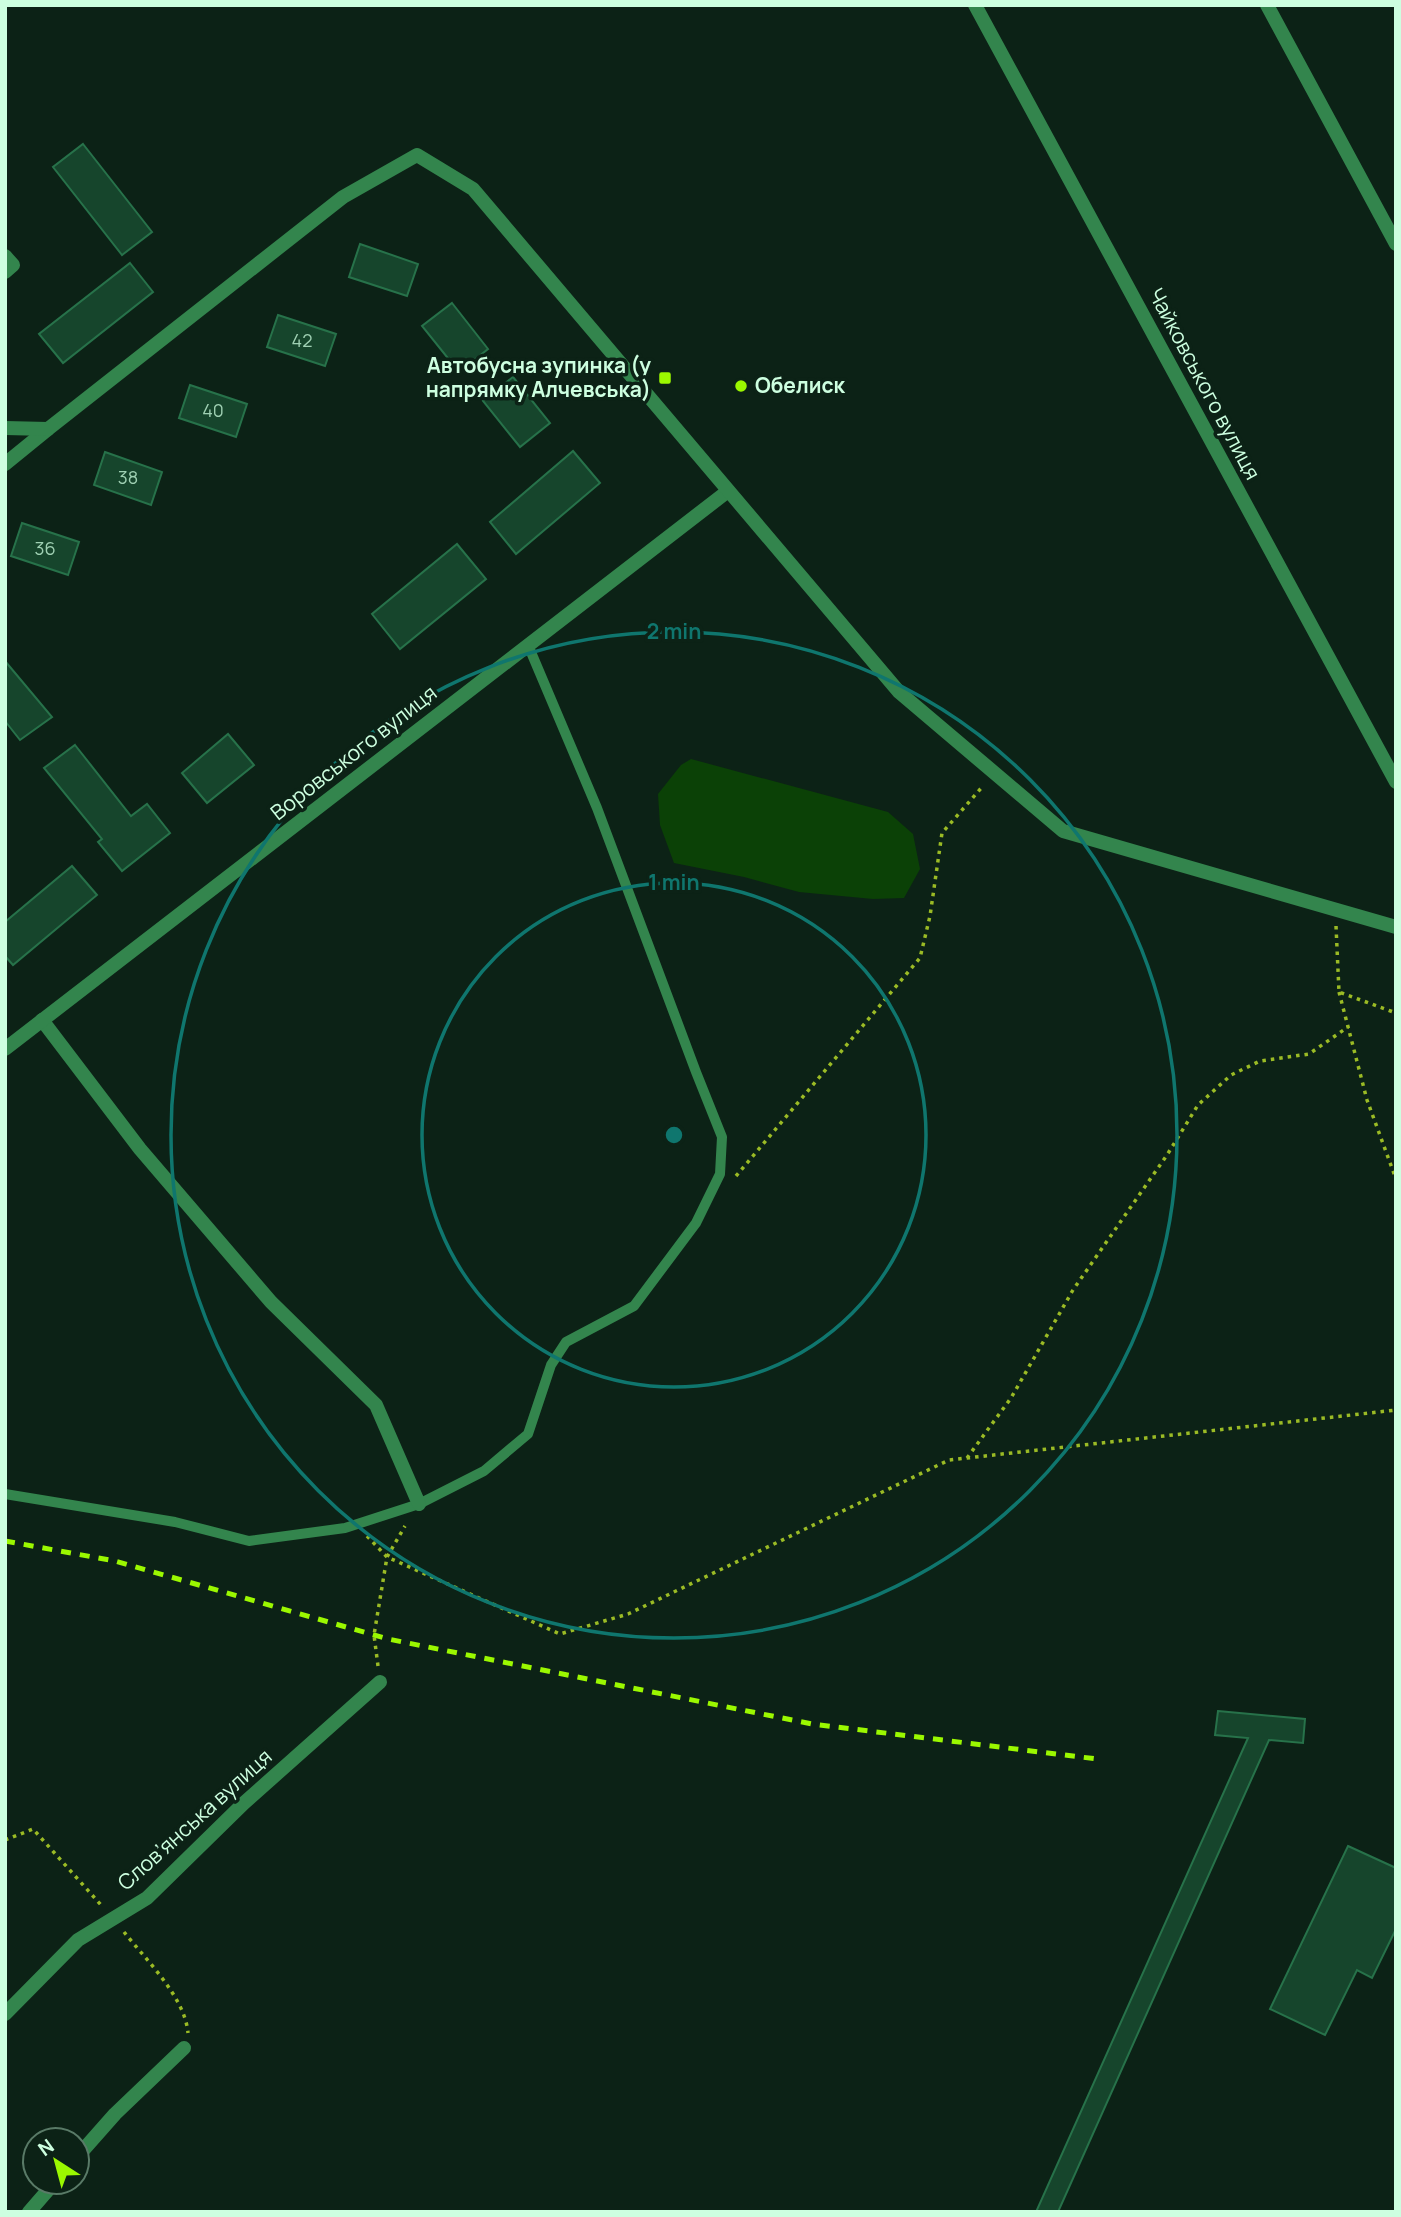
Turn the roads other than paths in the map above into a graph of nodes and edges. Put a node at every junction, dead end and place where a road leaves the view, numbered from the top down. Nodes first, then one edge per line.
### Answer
1 (975, 5) edge
2 (1267, 5) edge
3 (1396, 244) edge
4 (5, 256) edge
5 (5, 272) edge
6 (5, 428) edge
7 (48, 429) junction
8 (5, 464) edge
9 (728, 491) junction
10 (528, 645) junction
11 (1396, 782) edge
12 (1396, 927) edge
13 (42, 1020) junction
14 (5, 1049) edge
15 (5, 1494) edge
16 (419, 1504) junction
17 (380, 1682) road end
18 (5, 2014) edge
19 (184, 2048) road end
20 (91, 2142) edge
21 (43, 2196) edge
22 (29, 2212) edge

1 - 11 street, Чайковського вулиця
2 - 3 street
4 - 5 street
6 - 7 street
7 - 8 street
7 - 9 street
9 - 10 street, Воровського вулиця
9 - 12 street
10 - 13 street, Воровського вулиця
10 - 16 lane
13 - 14 street, Воровського вулиця
13 - 16 street
15 - 16 lane
17 - 18 street, Слов’янська вулиця
19 - 20 street
21 - 22 street

